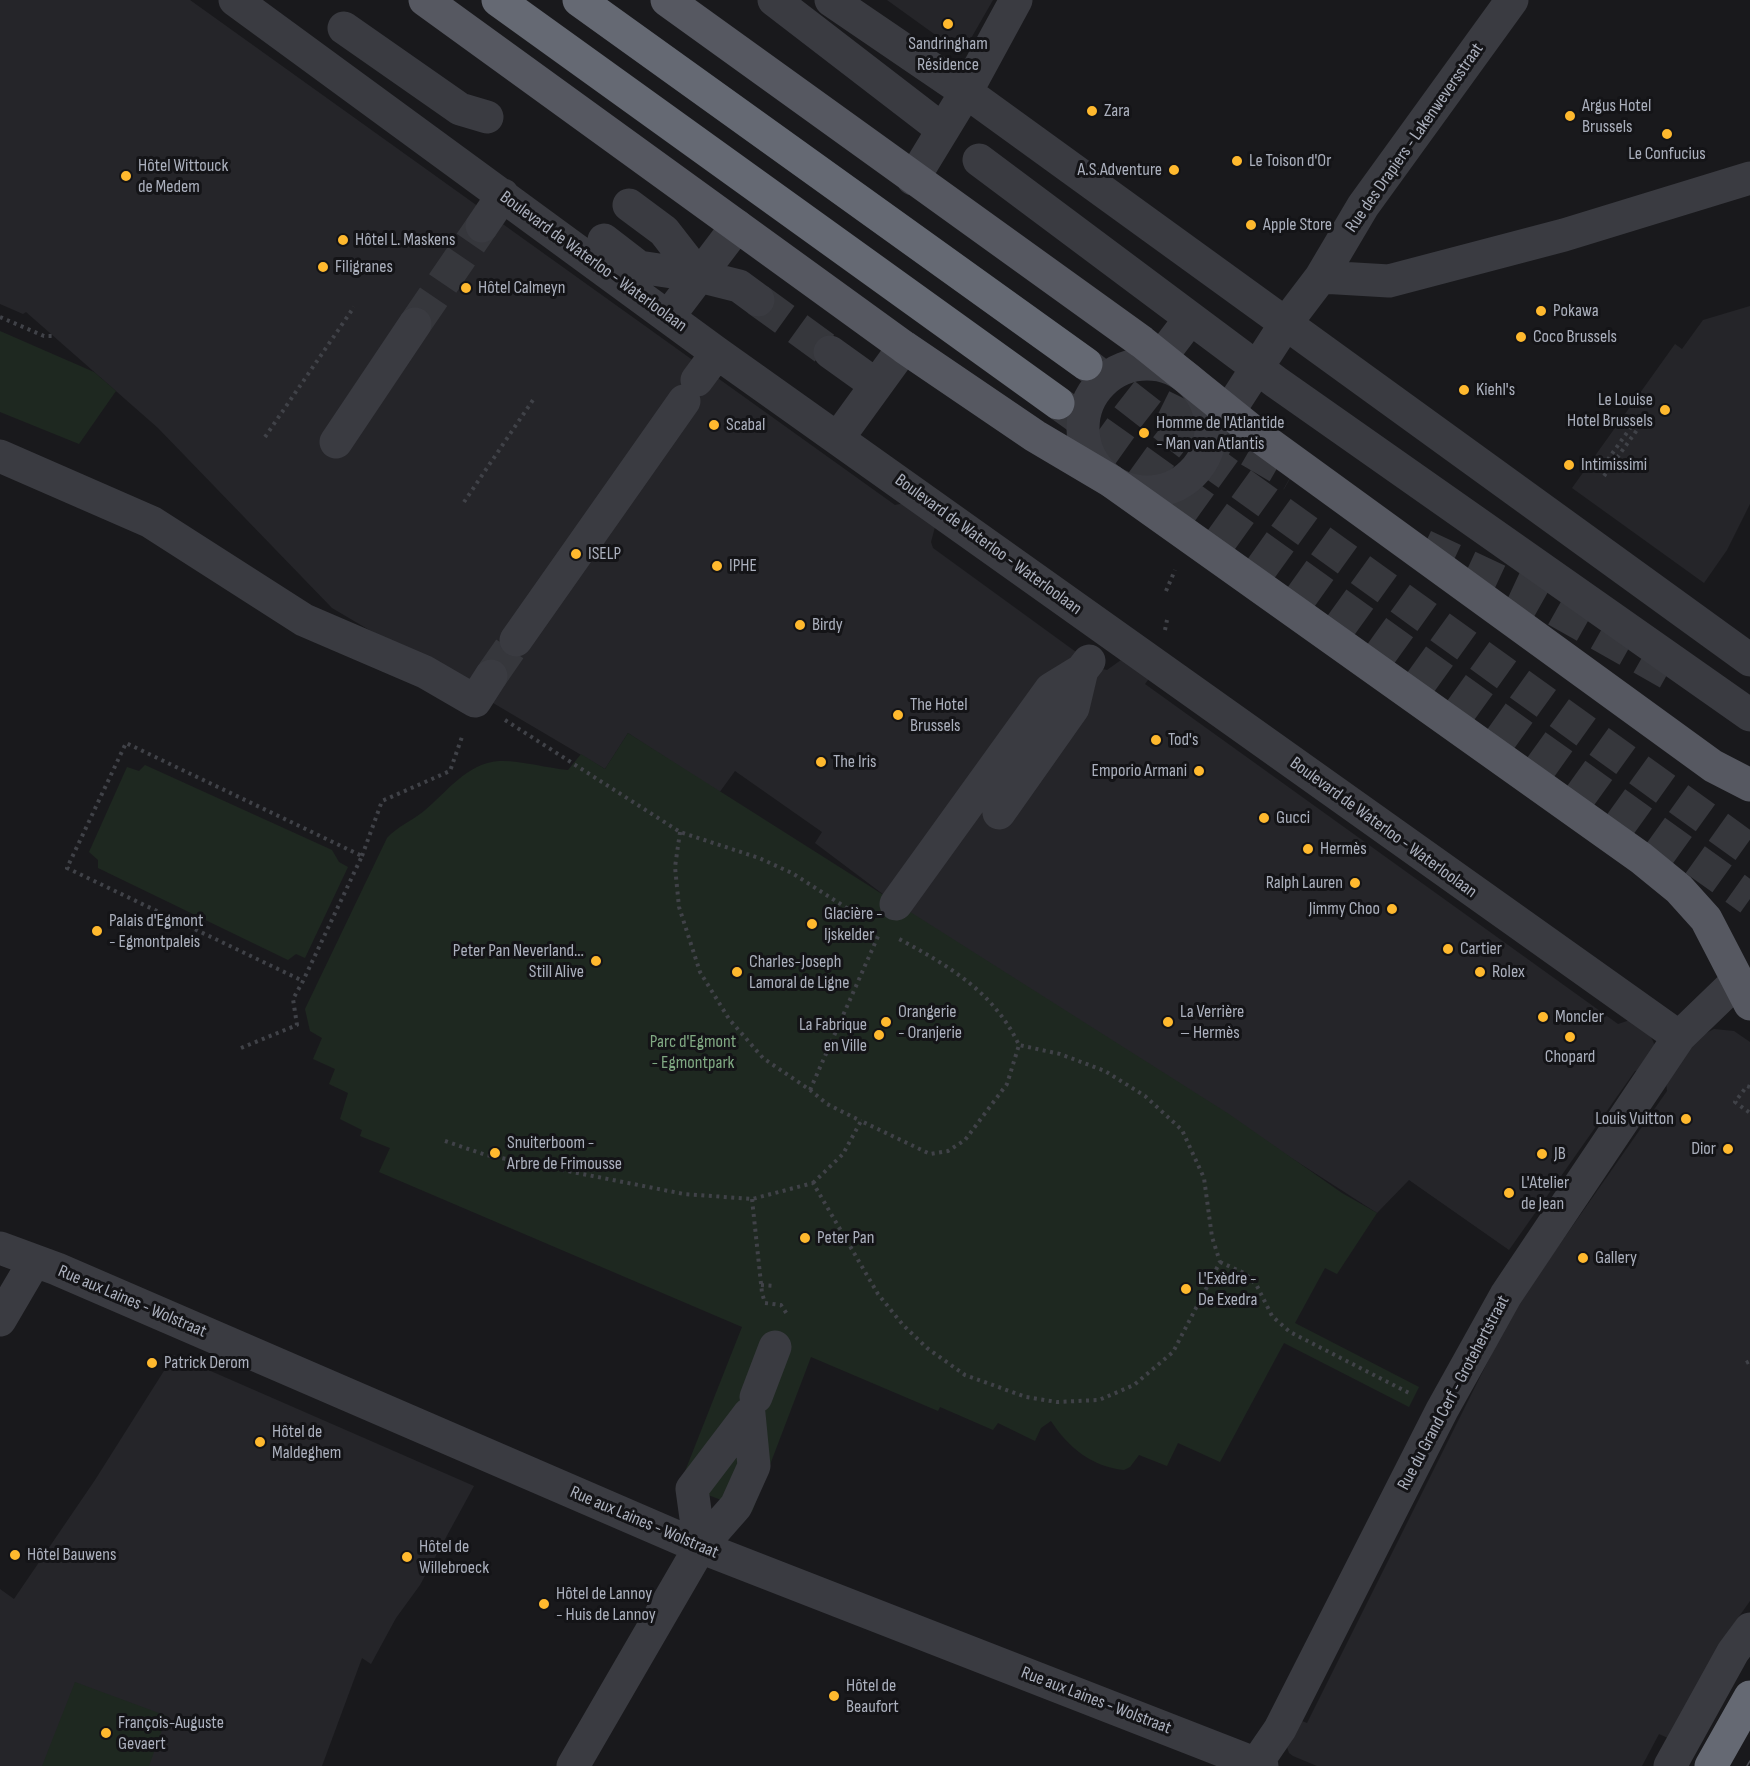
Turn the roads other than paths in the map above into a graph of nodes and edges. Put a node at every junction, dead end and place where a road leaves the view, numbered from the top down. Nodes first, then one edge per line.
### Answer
1 (235, 0) edge
2 (498, 0) edge
3 (579, 0) edge
4 (666, 0) edge
5 (774, 0) edge
6 (831, 0) edge
7 (1016, 0) edge
8 (1512, 0) edge
9 (430, 2) edge
10 (344, 28) dead end
11 (966, 92) junction
12 (487, 117) dead end
13 (943, 129) junction
14 (979, 160) dead end
15 (1750, 178) edge
16 (913, 179) junction
17 (503, 195) junction
18 (482, 226) tunnel mouth
19 (737, 226) junction
20 (699, 276) junction
21 (1321, 277) junction
22 (758, 300) tunnel mouth
23 (668, 317) junction
24 (1190, 319) junction
25 (1286, 323) junction
26 (416, 324) tunnel mouth
27 (903, 347) junction
28 (830, 352) tunnel mouth
29 (717, 353) junction
30 (1086, 364) tunnel mouth
31 (1173, 366) junction
32 (1257, 368) junction
33 (876, 385) junction
34 (1058, 403) tunnel mouth
35 (1229, 411) junction
36 (838, 438) junction
37 (336, 442) dead end
38 (0, 456) edge
39 (1111, 482) junction
40 (1109, 632) junction
41 (516, 640) tunnel mouth
42 (1750, 660) edge
43 (1082, 670) junction
44 (483, 689) road end
45 (1750, 715) edge
46 (1750, 785) edge
47 (999, 813) dead end
48 (885, 923) road end
49 (1747, 998) edge
50 (1678, 1037) junction
51 (0, 1248) edge
52 (34, 1262) junction
53 (0, 1320) edge
54 (775, 1347) dead end
55 (756, 1397) dead end
56 (700, 1547) junction
57 (1750, 1629) edge
58 (1750, 1697) edge
59 (1259, 1765) edge
60 (573, 1766) edge
61 (1670, 1766) edge
62 (1711, 1766) edge

1 - 17 street, Boulevard de Waterloo - Waterloolaan
2 - 34 highway
3 - 30 highway
4 - 16 main road
5 - 13 street
6 - 11 street
7 - 11 street
8 - 21 street, Rue des Drapiers - Lakenweversstraat
9 - 19 main road
10 - 12 street
11 - 13 street
11 - 25 street
13 - 16 street
14 - 24 street
15 - 21 street
16 - 31 main road
17 - 18 street
17 - 23 street, Boulevard de Waterloo - Waterloolaan
19 - 20 street
19 - 27 main road
20 - 20 street
20 - 22 street
20 - 23 street
21 - 25 street, Rue des Drapiers - Lakenweversstraat
23 - 29 street, Boulevard de Waterloo - Waterloolaan
24 - 31 street
24 - 32 street
25 - 32 street, Rue des Drapiers - Lakenweversstraat
25 - 42 street
26 - 37 street
27 - 33 street
27 - 39 main road
28 - 33 street
29 - 36 street, Boulevard de Waterloo - Waterloolaan
29 - 41 street
31 - 35 main road
31 - 39 street
31 - 39 street
32 - 35 street, Rue des Drapiers - Lakenweversstraat
32 - 45 street
33 - 36 street
35 - 46 main road
36 - 40 street, Boulevard de Waterloo - Waterloolaan
38 - 44 street
39 - 49 main road
40 - 43 street
40 - 50 street, Boulevard de Waterloo - Waterloolaan
43 - 47 street
43 - 48 street
49 - 50 street
50 - 59 street, Rue du Grand Cerf - Grotehertstraat
51 - 52 street, Rue aux Laines - Wolstraat
52 - 53 street
52 - 56 street, Rue aux Laines - Wolstraat
54 - 55 street
56 - 59 street, Rue aux Laines - Wolstraat
56 - 60 street
57 - 61 street
58 - 62 highway

